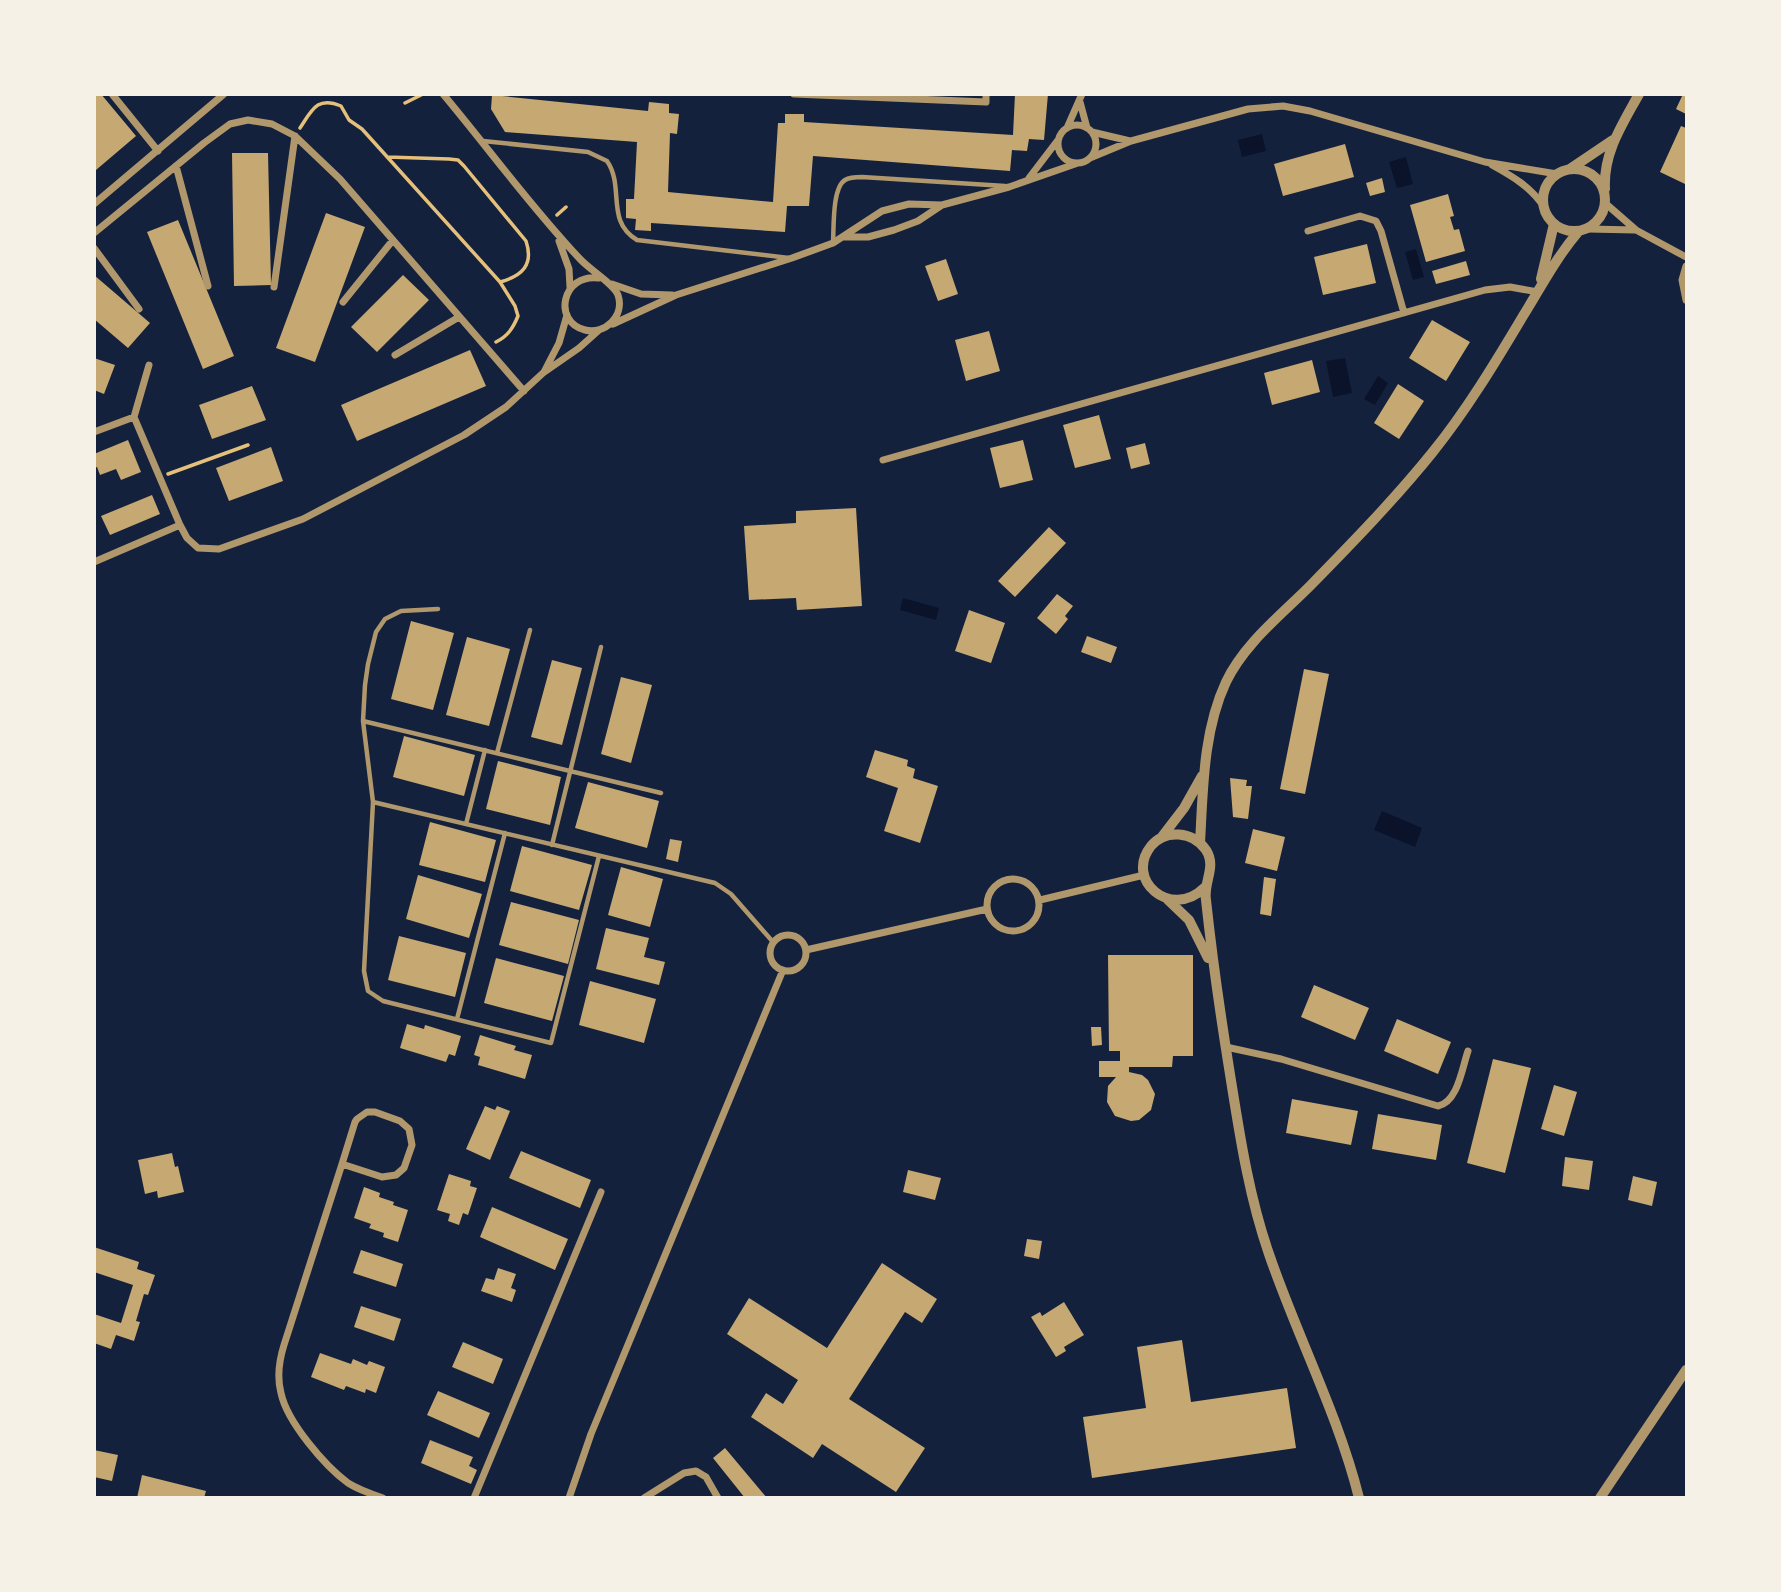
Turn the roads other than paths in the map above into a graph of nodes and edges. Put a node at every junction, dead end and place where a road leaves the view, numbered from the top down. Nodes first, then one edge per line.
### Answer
1 (112, 94) edge
2 (224, 94) edge
3 (443, 94) edge
4 (794, 94) edge
5 (1639, 94) edge
6 (986, 98) edge
7 (1081, 98) edge
8 (1067, 128) junction
9 (1089, 130) junction
10 (295, 136) junction
11 (1059, 139) junction
12 (1614, 140) junction
13 (482, 141) junction
14 (1131, 141) junction
15 (158, 151) junction
16 (1090, 158) junction
17 (1485, 162) junction
18 (1078, 163) junction
19 (176, 166) junction
20 (1570, 169) junction
21 (1557, 174) junction
22 (1028, 178) junction
23 (1009, 187) junction
24 (1605, 199) junction
25 (94, 204) edge
26 (942, 205) junction
27 (1544, 206) junction
28 (1554, 224) junction
29 (1583, 230) junction
30 (1636, 230) junction
31 (1308, 231) dead end
32 (94, 233) edge
33 (555, 234) junction
34 (844, 237) junction
35 (393, 240) junction
36 (833, 243) junction
37 (94, 248) edge
38 (1686, 257) edge
39 (792, 258) junction
40 (1686, 266) edge
41 (603, 280) junction
42 (208, 286) dead end
43 (274, 287) dead end
44 (570, 288) junction
45 (1538, 292) junction
46 (676, 295) junction
47 (1686, 300) edge
48 (343, 302) dead end
49 (139, 309) dead end
50 (1404, 313) junction
51 (567, 314) junction
52 (459, 317) junction
53 (609, 326) junction
54 (598, 331) junction
55 (396, 355) dead end
56 (149, 365) dead end
57 (543, 373) junction
58 (524, 391) junction
59 (134, 417) junction
60 (94, 432) edge
61 (883, 460) dead end
62 (180, 525) junction
63 (94, 562) edge
64 (438, 609) dead end
65 (530, 630) dead end
66 (601, 647) dead end
67 (363, 721) junction
68 (485, 750) junction
69 (497, 753) junction
70 (570, 771) junction
71 (1204, 774) junction
72 (661, 793) dead end
73 (373, 802) junction
74 (467, 824) junction
75 (505, 833) junction
76 (1160, 839) junction
77 (1200, 843) junction
78 (552, 845) junction
79 (599, 856) junction
80 (1144, 875) junction
81 (1204, 888) junction
82 (1040, 900) junction
83 (1168, 900) junction
84 (987, 909) junction
85 (774, 942) junction
86 (806, 950) junction
87 (1213, 966) junction
88 (783, 971) junction
89 (457, 1019) junction
90 (1226, 1047) junction
91 (1468, 1051) dead end
92 (342, 1164) junction
93 (601, 1192) dead end
94 (1686, 1370) edge
95 (383, 1497) edge
96 (474, 1497) edge
97 (569, 1497) edge
98 (644, 1497) edge
99 (718, 1497) edge
100 (1359, 1497) edge
101 (1600, 1497) edge

1 - 15 street
2 - 15 street
3 - 13 street
4 - 6 street
5 - 12 street
7 - 8 street
7 - 9 street
8 - 9 street
8 - 11 street
9 - 14 street
9 - 16 street
10 - 19 street
10 - 35 street
10 - 43 street
11 - 18 street
11 - 22 street
12 - 20 street
12 - 24 street
13 - 33 street
13 - 39 lane
14 - 16 street
14 - 17 street
15 - 25 street
16 - 18 street
17 - 21 street
17 - 27 street
18 - 22 street
19 - 32 street
19 - 42 street
20 - 21 street
20 - 24 street
21 - 27 street
22 - 23 street
23 - 26 street
23 - 36 lane
24 - 29 street
24 - 30 street
26 - 34 street
26 - 34 street
27 - 28 street
28 - 29 street
28 - 45 street
29 - 30 street
29 - 45 street
30 - 38 street
31 - 50 street
33 - 41 street
33 - 44 street
34 - 36 street
35 - 48 street
35 - 52 street
36 - 39 street
37 - 49 street
39 - 46 street
40 - 47 street
41 - 44 street
41 - 46 street
41 - 53 street
44 - 51 street
45 - 50 street
45 - 71 street
46 - 53 street
50 - 61 street
51 - 54 street
51 - 57 street
52 - 55 street
52 - 58 street
53 - 54 street
54 - 57 street
56 - 59 street
57 - 58 street
58 - 62 street
59 - 60 street
59 - 62 street
62 - 63 street
64 - 67 lane
65 - 69 lane
66 - 70 lane
67 - 68 lane
67 - 73 lane
68 - 69 lane
68 - 74 lane
69 - 70 lane
70 - 72 lane
70 - 78 lane
71 - 76 street
71 - 77 street
73 - 74 lane
73 - 89 lane
74 - 75 lane
75 - 78 lane
75 - 89 lane
76 - 77 street
76 - 80 street
77 - 81 street
78 - 79 lane
79 - 85 lane
79 - 89 lane
80 - 82 street
80 - 83 street
81 - 83 street
81 - 87 street
82 - 84 street
82 - 84 street
83 - 87 street
84 - 86 street
85 - 86 street
85 - 88 street
86 - 88 street
87 - 90 street
88 - 97 street
90 - 91 street
90 - 100 street
92 - 92 street
92 - 95 street
93 - 96 street
94 - 101 street
98 - 99 street

